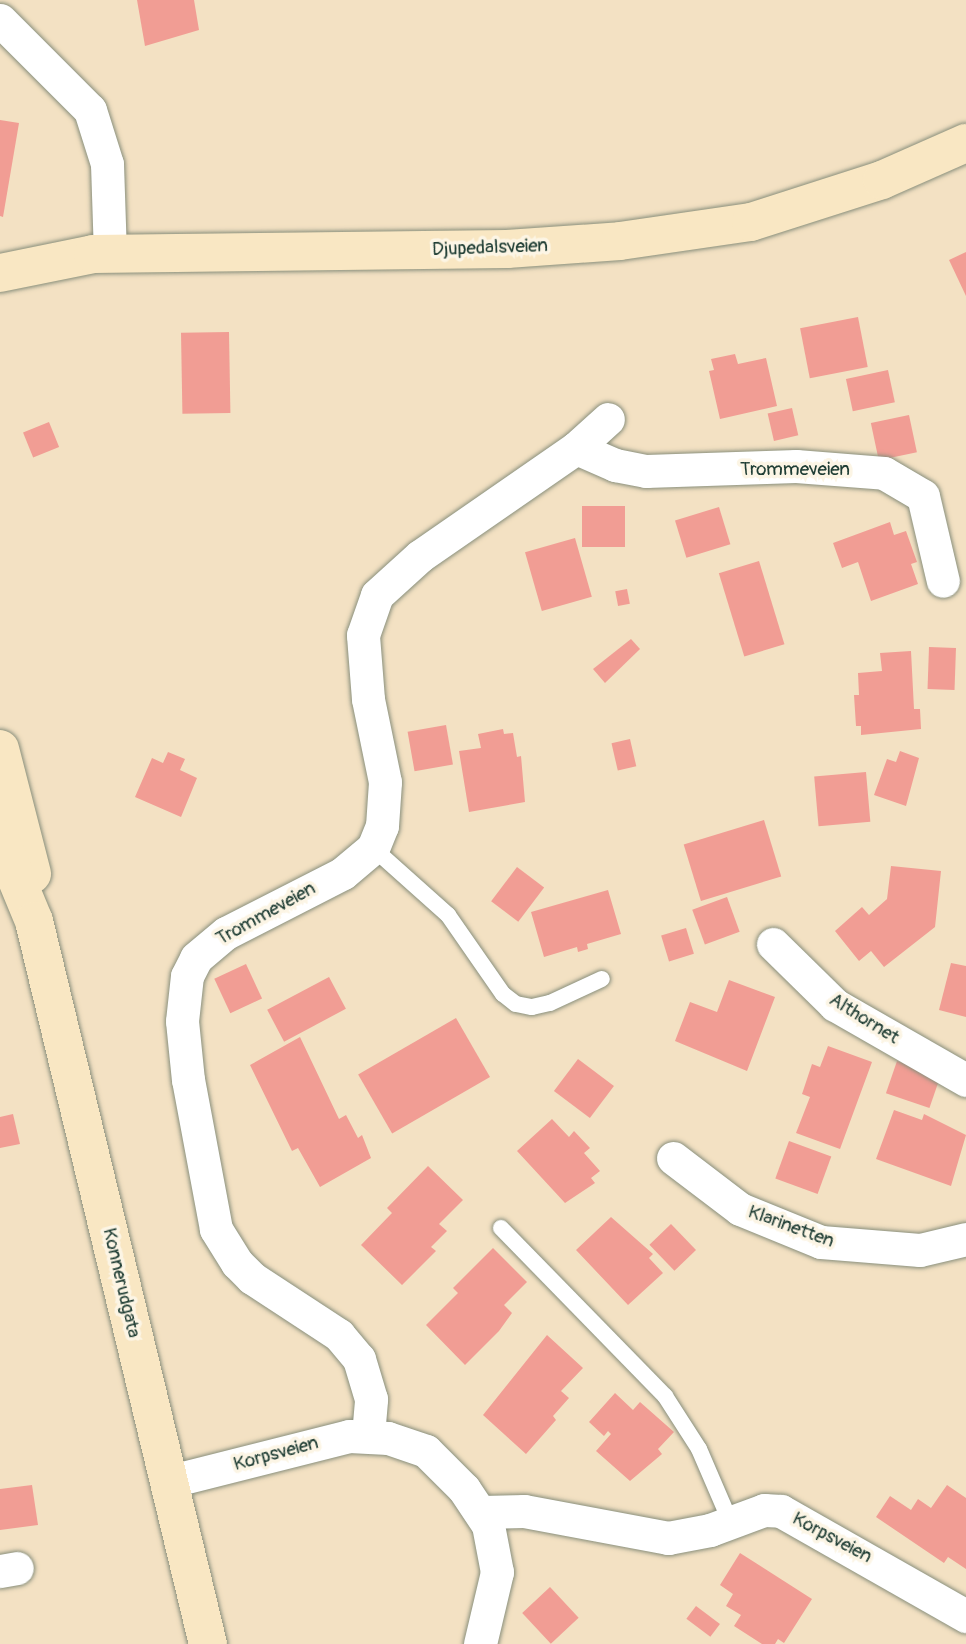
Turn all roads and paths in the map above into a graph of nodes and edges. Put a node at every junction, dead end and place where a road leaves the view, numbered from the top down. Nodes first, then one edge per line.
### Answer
1 (0, 20) edge
2 (966, 143) edge
3 (110, 253) junction
4 (0, 273) edge
5 (608, 419) dead end
6 (576, 448) junction
7 (943, 581) dead end
8 (0, 750) edge
9 (0, 839) edge
10 (373, 848) junction
11 (34, 921) junction
12 (773, 944) dead end
13 (602, 979) dead end
14 (966, 1080) edge
15 (673, 1158) dead end
16 (501, 1228) dead end
17 (966, 1239) edge
18 (368, 1434) junction
19 (167, 1482) junction
20 (482, 1512) junction
21 (730, 1521) junction
22 (966, 1616) edge
23 (208, 1644) edge
24 (480, 1644) edge

1 - 3 street
2 - 3 main road, Djupedalsveien
3 - 4 main road, Djupedalsveien
5 - 6 street
6 - 7 street, Trommeveien
6 - 10 street
8 - 11 main road, Konnerudgata
9 - 11 main road, Konnerudgata
10 - 13 lane
10 - 18 street, Trommeveien
11 - 19 main road, Konnerudgata
12 - 14 street, Althornet
15 - 17 street, Klarinetten
16 - 21 lane
18 - 19 street, Korpsveien
18 - 20 street, Korpsveien
19 - 23 main road, Konnerudgata
20 - 21 street, Korpsveien
20 - 24 street, Korpsveien
21 - 22 street, Korpsveien

